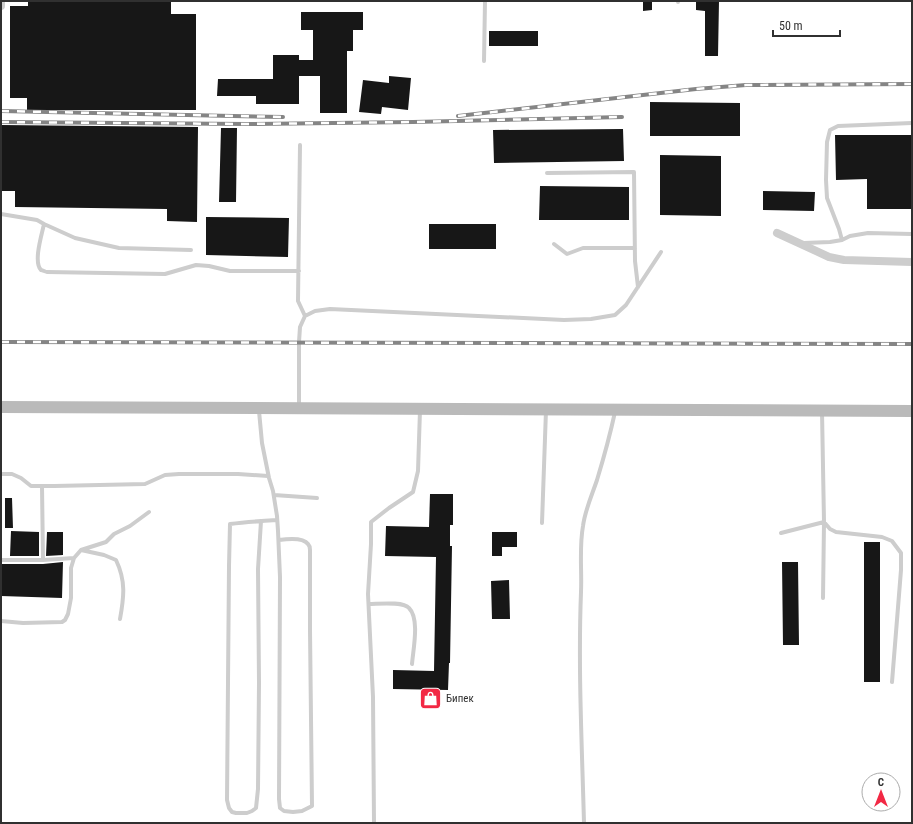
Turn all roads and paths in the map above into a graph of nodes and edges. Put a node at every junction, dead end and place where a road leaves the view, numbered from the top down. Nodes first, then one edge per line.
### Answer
1 (1, 1) edge
2 (485, 1) edge
3 (1, 6) edge
4 (484, 61) dead end
5 (912, 123) edge
6 (300, 145) dead end
7 (547, 173) dead end
8 (1, 214) edge
9 (44, 224) junction
10 (777, 233) dead end
11 (912, 234) edge
12 (842, 240) junction
13 (798, 243) junction
14 (554, 244) dead end
15 (634, 248) junction
16 (192, 250) dead end
17 (661, 252) dead end
18 (912, 262) edge
19 (299, 271) junction
20 (638, 287) junction
21 (305, 316) junction
22 (1, 407) edge
23 (259, 408) junction
24 (299, 408) junction
25 (420, 409) junction
26 (546, 409) junction
27 (615, 410) junction
28 (822, 411) junction
29 (912, 411) edge
30 (1, 474) edge
31 (268, 476) junction
32 (42, 486) junction
33 (274, 495) junction
34 (317, 498) dead end
35 (149, 512) dead end
36 (277, 520) junction
37 (261, 521) junction
38 (824, 522) junction
39 (542, 523) dead end
40 (781, 533) dead end
41 (278, 540) junction
42 (81, 550) junction
43 (74, 558) junction
44 (1, 560) edge
45 (43, 560) junction
46 (823, 598) dead end
47 (369, 604) junction
48 (120, 619) dead end
49 (1, 620) edge
50 (412, 664) dead end
51 (892, 682) dead end
52 (374, 823) edge
53 (584, 823) edge

1 - 3 street
2 - 4 lane
5 - 12 lane
6 - 19 lane
7 - 15 lane
8 - 9 lane
9 - 16 lane
9 - 19 lane
10 - 13 street
11 - 12 lane
12 - 13 lane
13 - 18 street
14 - 15 lane
15 - 20 lane
17 - 20 lane
19 - 21 lane
20 - 21 lane
21 - 24 lane
22 - 23 main road
23 - 24 main road
23 - 31 lane
24 - 25 main road
25 - 26 main road
25 - 47 lane
26 - 27 main road
26 - 39 lane
27 - 28 main road
27 - 53 lane
28 - 29 main road
28 - 38 lane
30 - 32 lane
31 - 32 lane
31 - 33 lane
32 - 45 lane
33 - 34 lane
33 - 36 lane
35 - 42 lane
36 - 37 lane
36 - 41 lane
37 - 37 lane
38 - 40 lane
38 - 46 lane
38 - 51 lane
41 - 41 lane
42 - 43 lane
42 - 48 lane
43 - 45 lane
43 - 49 lane
44 - 45 lane
47 - 50 lane
47 - 52 lane

